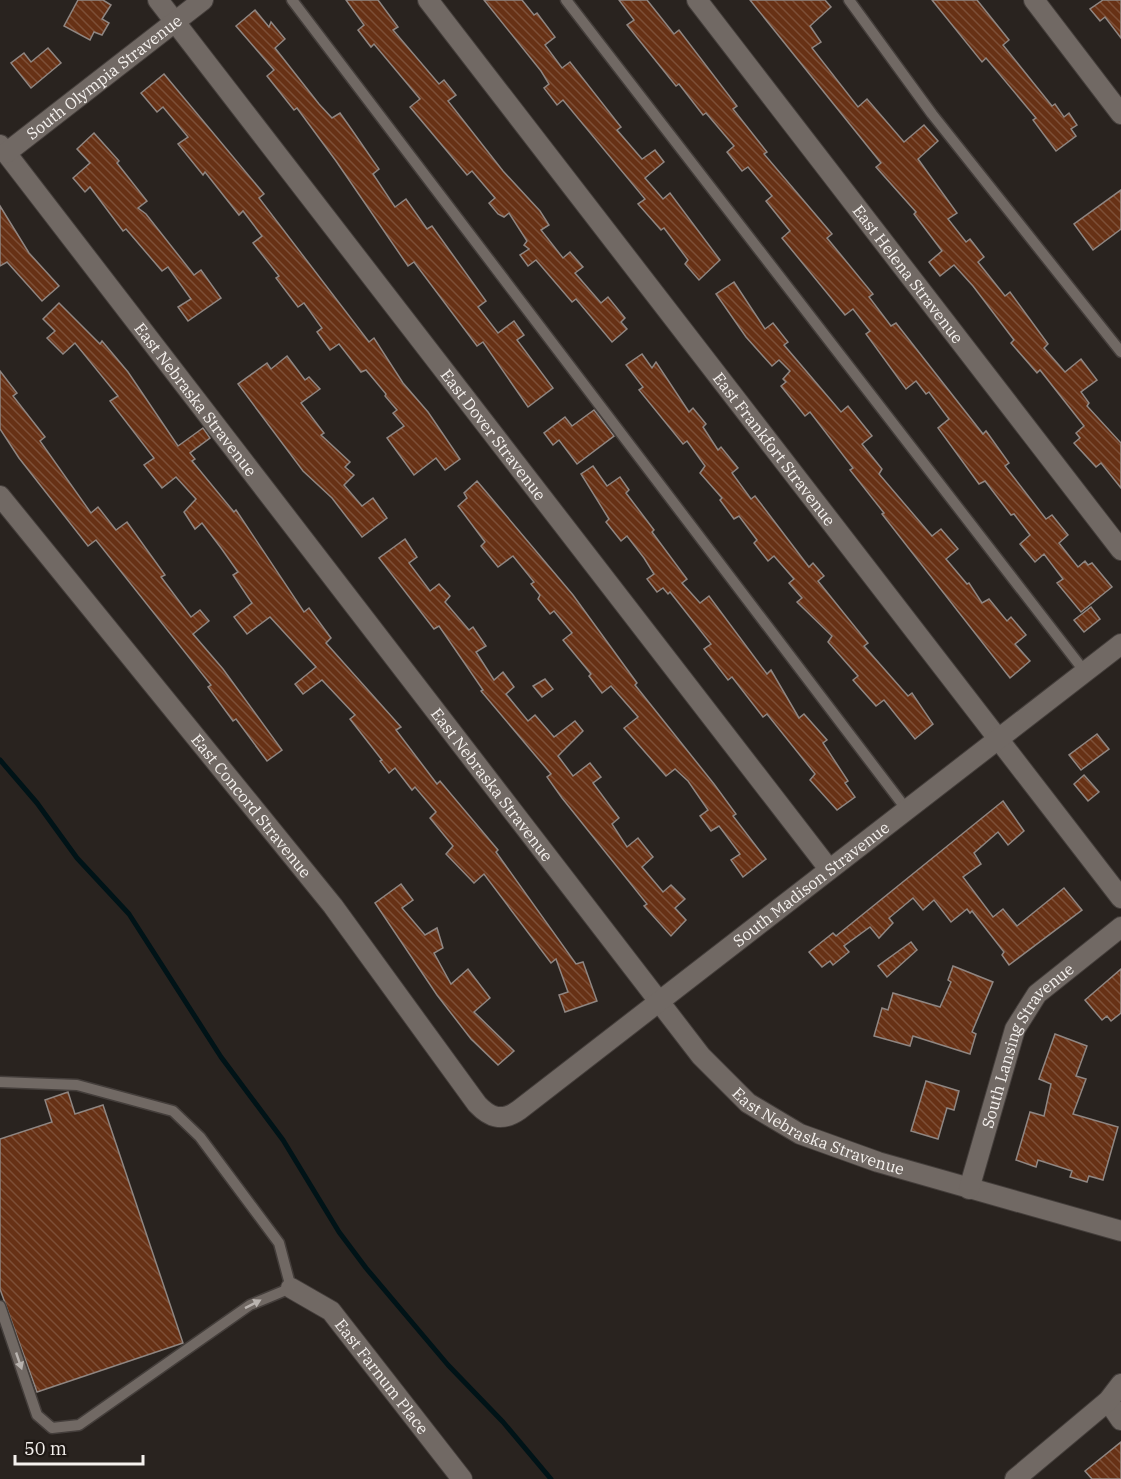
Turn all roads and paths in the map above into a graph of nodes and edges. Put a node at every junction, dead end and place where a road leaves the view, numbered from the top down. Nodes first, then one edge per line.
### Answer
1 (158, 0) edge
2 (203, 0) edge
3 (292, 0) edge
4 (428, 0) edge
5 (566, 0) edge
6 (697, 0) edge
7 (849, 0) edge
8 (1034, 0) edge
9 (175, 22) junction
10 (1121, 114) edge
11 (3, 149) edge
12 (1121, 352) edge
13 (0, 496) edge
14 (1121, 550) edge
15 (1121, 644) edge
16 (1085, 672) junction
17 (998, 740) junction
18 (907, 810) junction
19 (829, 869) junction
20 (1121, 898) edge
21 (1121, 927) edge
22 (660, 1000) junction
23 (0, 1082) edge
24 (498, 1118) joint
25 (969, 1189) junction
26 (1121, 1231) edge
27 (291, 1288) junction
28 (0, 1306) edge
29 (1121, 1384) edge
30 (1108, 1401) junction
31 (1121, 1420) edge
32 (462, 1479) edge
33 (1016, 1479) edge

1 - 9 street, East Dover Stravenue
2 - 9 street, South Olympia Stravenue
3 - 18 lane
4 - 17 street, East Frankfort Stravenue
5 - 16 lane
6 - 14 street, East Helena Stravenue
7 - 12 lane
8 - 10 street
9 - 11 street, South Olympia Stravenue
9 - 19 street, East Dover Stravenue
11 - 22 street, East Nebraska Stravenue
13 - 24 street, East Concord Stravenue
15 - 16 street, South Madison Stravenue
16 - 17 street, South Madison Stravenue
17 - 18 street, South Madison Stravenue
17 - 20 street, East Frankfort Stravenue
18 - 19 street, South Madison Stravenue
19 - 22 street, South Madison Stravenue
21 - 25 street, South Lansing Stravenue
22 - 24 street, South Madison Stravenue
22 - 25 street, East Nebraska Stravenue
23 - 27 lane
25 - 26 street, East Nebraska Stravenue
28 -> 27 lane
27 - 32 street, East Farnum Place
29 - 30 street
30 - 31 street
30 - 33 street

